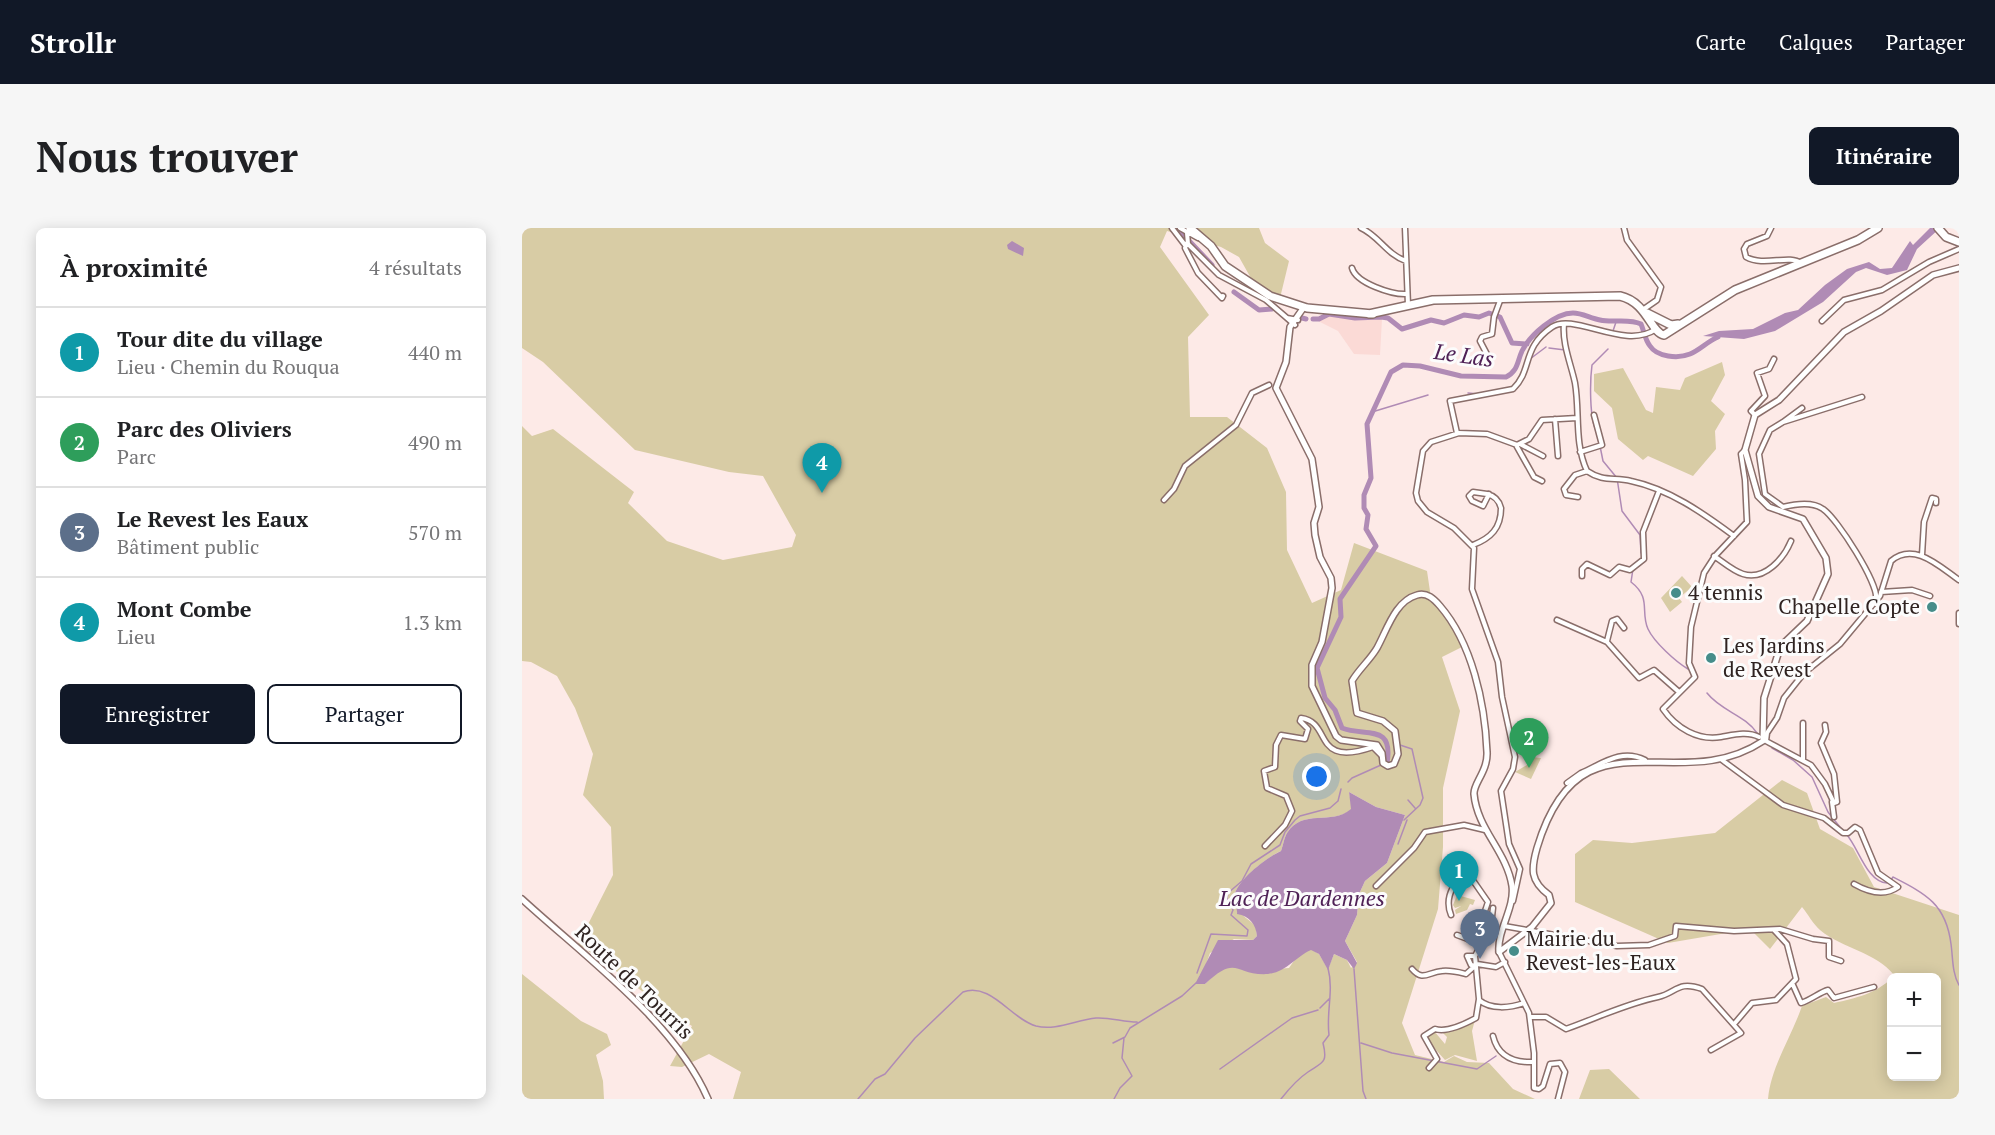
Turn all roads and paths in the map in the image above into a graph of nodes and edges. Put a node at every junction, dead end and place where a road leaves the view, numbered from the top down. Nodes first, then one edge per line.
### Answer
1 (1172, 228) edge
2 (1180, 228) edge
3 (1361, 228) edge
4 (1405, 228) edge
5 (1624, 228) edge
6 (1771, 228) edge
7 (1878, 228) edge
8 (1939, 230) edge
9 (1187, 237) edge
10 (1959, 242) edge
11 (1959, 249) edge
12 (1406, 261) junction
13 (1802, 263) junction
14 (1352, 268) dead end
15 (1959, 268) edge
16 (1264, 292) junction
17 (1223, 296) dead end
18 (1277, 298) junction
19 (1501, 298) junction
20 (1287, 299) junction
21 (1409, 304) junction
22 (1305, 307) junction
23 (1317, 308) junction
24 (1644, 310) junction
25 (1296, 320) junction
26 (1822, 321) dead end
27 (1564, 324) junction
28 (1666, 325) junction
29 (1654, 331) junction
30 (1774, 359) dead end
31 (1490, 360) dead end
32 (1276, 386) junction
33 (1862, 397) dead end
34 (1802, 408) dead end
35 (1594, 415) dead end
36 (1755, 415) junction
37 (1577, 418) junction
38 (1555, 419) junction
39 (1783, 422) junction
40 (1457, 433) junction
41 (1518, 444) junction
42 (1745, 450) junction
43 (1580, 452) junction
44 (1543, 456) dead end
45 (1558, 456) dead end
46 (1587, 471) junction
47 (1542, 481) dead end
48 (1659, 491) junction
49 (1489, 494) junction
50 (1578, 498) dead end
51 (1164, 500) dead end
52 (1936, 503) dead end
53 (1780, 508) junction
54 (1734, 536) junction
55 (1791, 541) dead end
56 (1473, 545) junction
57 (1922, 555) junction
58 (1714, 556) junction
59 (1582, 576) dead end
60 (1959, 580) edge
61 (1881, 592) junction
62 (1930, 596) dead end
63 (1875, 602) junction
64 (1959, 613) edge
65 (1557, 620) dead end
66 (1959, 624) edge
67 (1624, 628) dead end
68 (1607, 642) junction
69 (1679, 692) junction
70 (1803, 723) dead end
71 (1825, 725) dead end
72 (1761, 739) junction
73 (1383, 756) junction
74 (1722, 759) junction
75 (1803, 759) junction
76 (1645, 760) junction
77 (1582, 774) junction
78 (1567, 783) dead end
79 (1832, 802) junction
80 (1834, 818) dead end
81 (1485, 830) junction
82 (1265, 846) dead end
83 (1459, 869) dead end
84 (1468, 876) junction
85 (1854, 884) dead end
86 (1376, 886) dead end
87 (522, 900) edge
88 (1493, 908) dead end
89 (1506, 914) junction
90 (1451, 915) dead end
91 (1504, 926) junction
92 (1774, 930) junction
93 (1526, 931) junction
94 (1457, 934) dead end
95 (1477, 942) junction
96 (1499, 952) junction
97 (1475, 956) junction
98 (1841, 961) dead end
99 (1505, 962) junction
100 (1476, 965) junction
101 (1412, 969) dead end
102 (1793, 985) junction
103 (1874, 987) dead end
104 (1479, 999) junction
105 (1524, 1003) junction
106 (1530, 1017) junction
107 (1735, 1023) junction
108 (1493, 1036) dead end
109 (1711, 1050) dead end
110 (1534, 1062) junction
111 (1429, 1068) dead end
112 (708, 1099) edge
113 (1557, 1099) edge

1 - 9 street
2 - 9 street
3 - 12 street
4 - 12 street
5 - 24 street
6 - 13 street
7 - 13 main road
8 - 10 main road
9 - 16 main road
9 - 17 street
9 - 25 street
11 - 26 street
12 - 21 street
13 - 28 main road
14 - 21 street
15 - 36 street
16 - 18 main road
16 - 20 main road
18 - 22 main road
18 - 25 street
19 - 21 main road
19 - 24 main road
19 - 31 street
20 - 22 street
20 - 23 main road
21 - 23 main road
22 - 23 main road
22 - 25 street
24 - 28 main road
24 - 29 main road
25 - 32 street
27 - 29 street
27 - 37 street
27 - 40 street
28 - 29 main road
28 - 29 main road
30 - 36 street
32 - 51 street
32 - 73 street
33 - 39 street
34 - 39 street
35 - 43 street
36 - 42 street
37 - 38 street
37 - 43 street
38 - 41 street
38 - 45 street
39 - 53 street
40 - 41 street
40 - 56 street
41 - 44 street
41 - 47 street
42 - 53 street
42 - 54 street
43 - 46 street
46 - 48 street
46 - 50 street
48 - 54 street
48 - 59 street
49 - 49 street
49 - 56 street
52 - 57 street
53 - 63 street
53 - 72 street
54 - 58 street
55 - 58 street
56 - 89 street
57 - 60 street
57 - 61 street
58 - 69 street
61 - 62 street
61 - 63 street
63 - 72 street
64 - 66 street
65 - 68 street
67 - 68 street
68 - 69 street
69 - 72 street
70 - 75 street
71 - 79 street
72 - 74 street
72 - 75 street
73 - 81 street
73 - 82 street
74 - 76 street
74 - 85 street
75 - 79 street
76 - 77 street
76 - 77 street
77 - 78 street
77 - 93 street
79 - 80 street
81 - 86 street
81 - 89 street
83 - 84 street
84 - 90 street
84 - 95 street
87 - 112 street, Route de Tourris
88 - 95 street
89 - 91 street
91 - 93 street
91 - 96 street
92 - 93 street
92 - 98 street
92 - 102 street
93 - 96 street
94 - 95 street
95 - 97 street
96 - 99 street
97 - 100 street
97 - 100 street
99 - 100 street
99 - 105 street
100 - 101 street
100 - 104 street
102 - 103 street
102 - 107 street
104 - 105 street
104 - 111 street
105 - 106 street
106 - 107 street
106 - 110 street
107 - 109 street
108 - 110 street
110 - 113 street

